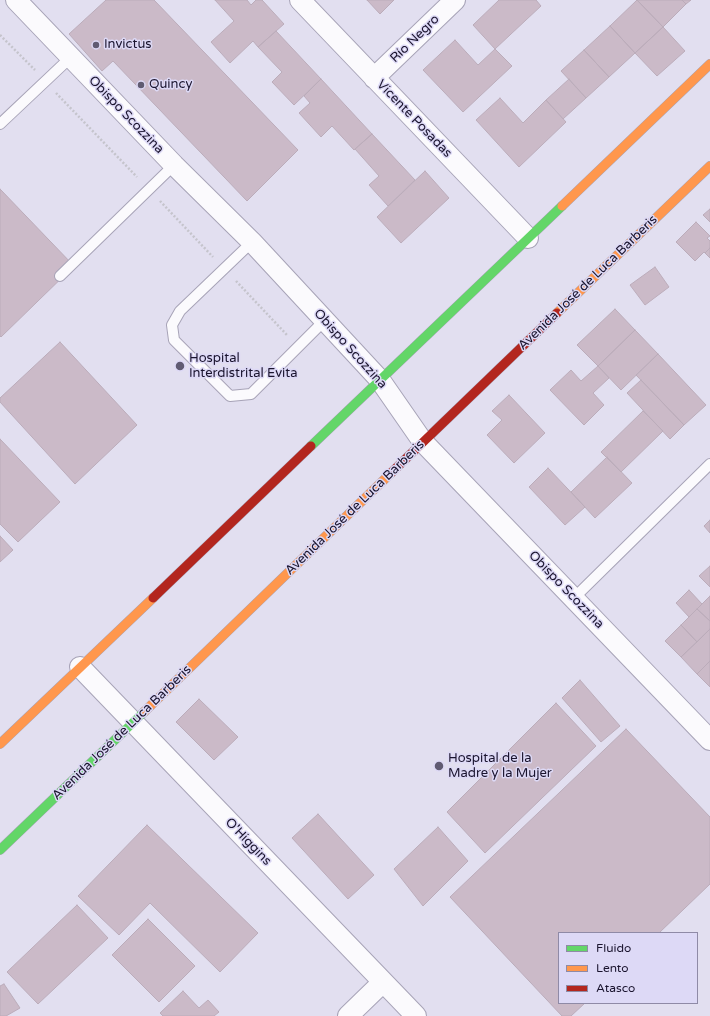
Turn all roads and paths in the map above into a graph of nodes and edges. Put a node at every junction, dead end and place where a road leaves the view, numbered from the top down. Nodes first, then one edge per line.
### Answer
1 (16, 0) edge
2 (300, 0) edge
3 (455, 0) edge
4 (71, 57) junction
5 (710, 64) edge
6 (374, 78) junction
7 (0, 124) edge
8 (174, 165) junction
9 (710, 166) edge
10 (528, 238) junction
11 (252, 242) junction
12 (60, 276) dead end
13 (325, 320) junction
14 (380, 380) junction
15 (423, 442) junction
16 (710, 464) edge
17 (574, 598) junction
18 (80, 667) junction
19 (133, 722) junction
20 (710, 740) edge
21 (1, 742) edge
22 (0, 850) edge
23 (383, 982) junction
24 (348, 1016) edge
25 (416, 1016) edge

1 - 4 street, Obispo Scozzina
2 - 6 street, Vicente Posadas
3 - 6 street, Río Negro
4 - 7 lane
4 - 8 street, Obispo Scozzina
5 - 10 main road
6 - 10 street, Vicente Posadas
8 - 11 street, Obispo Scozzina
8 - 12 lane
9 - 15 main road, Avenida José de Luca Barberis
10 - 14 main road
11 - 13 street, Obispo Scozzina
11 - 13 lane
13 - 14 street, Obispo Scozzina
14 - 15 street, Obispo Scozzina
14 - 18 main road
15 - 17 street, Obispo Scozzina
15 - 19 main road, Avenida José de Luca Barberis
16 - 17 lane
17 - 20 street, Obispo Scozzina
18 - 19 street, O'Higgins
18 - 21 main road
19 - 22 main road, Avenida José de Luca Barberis
19 - 23 street, O'Higgins
23 - 24 street
23 - 25 street, O'Higgins

